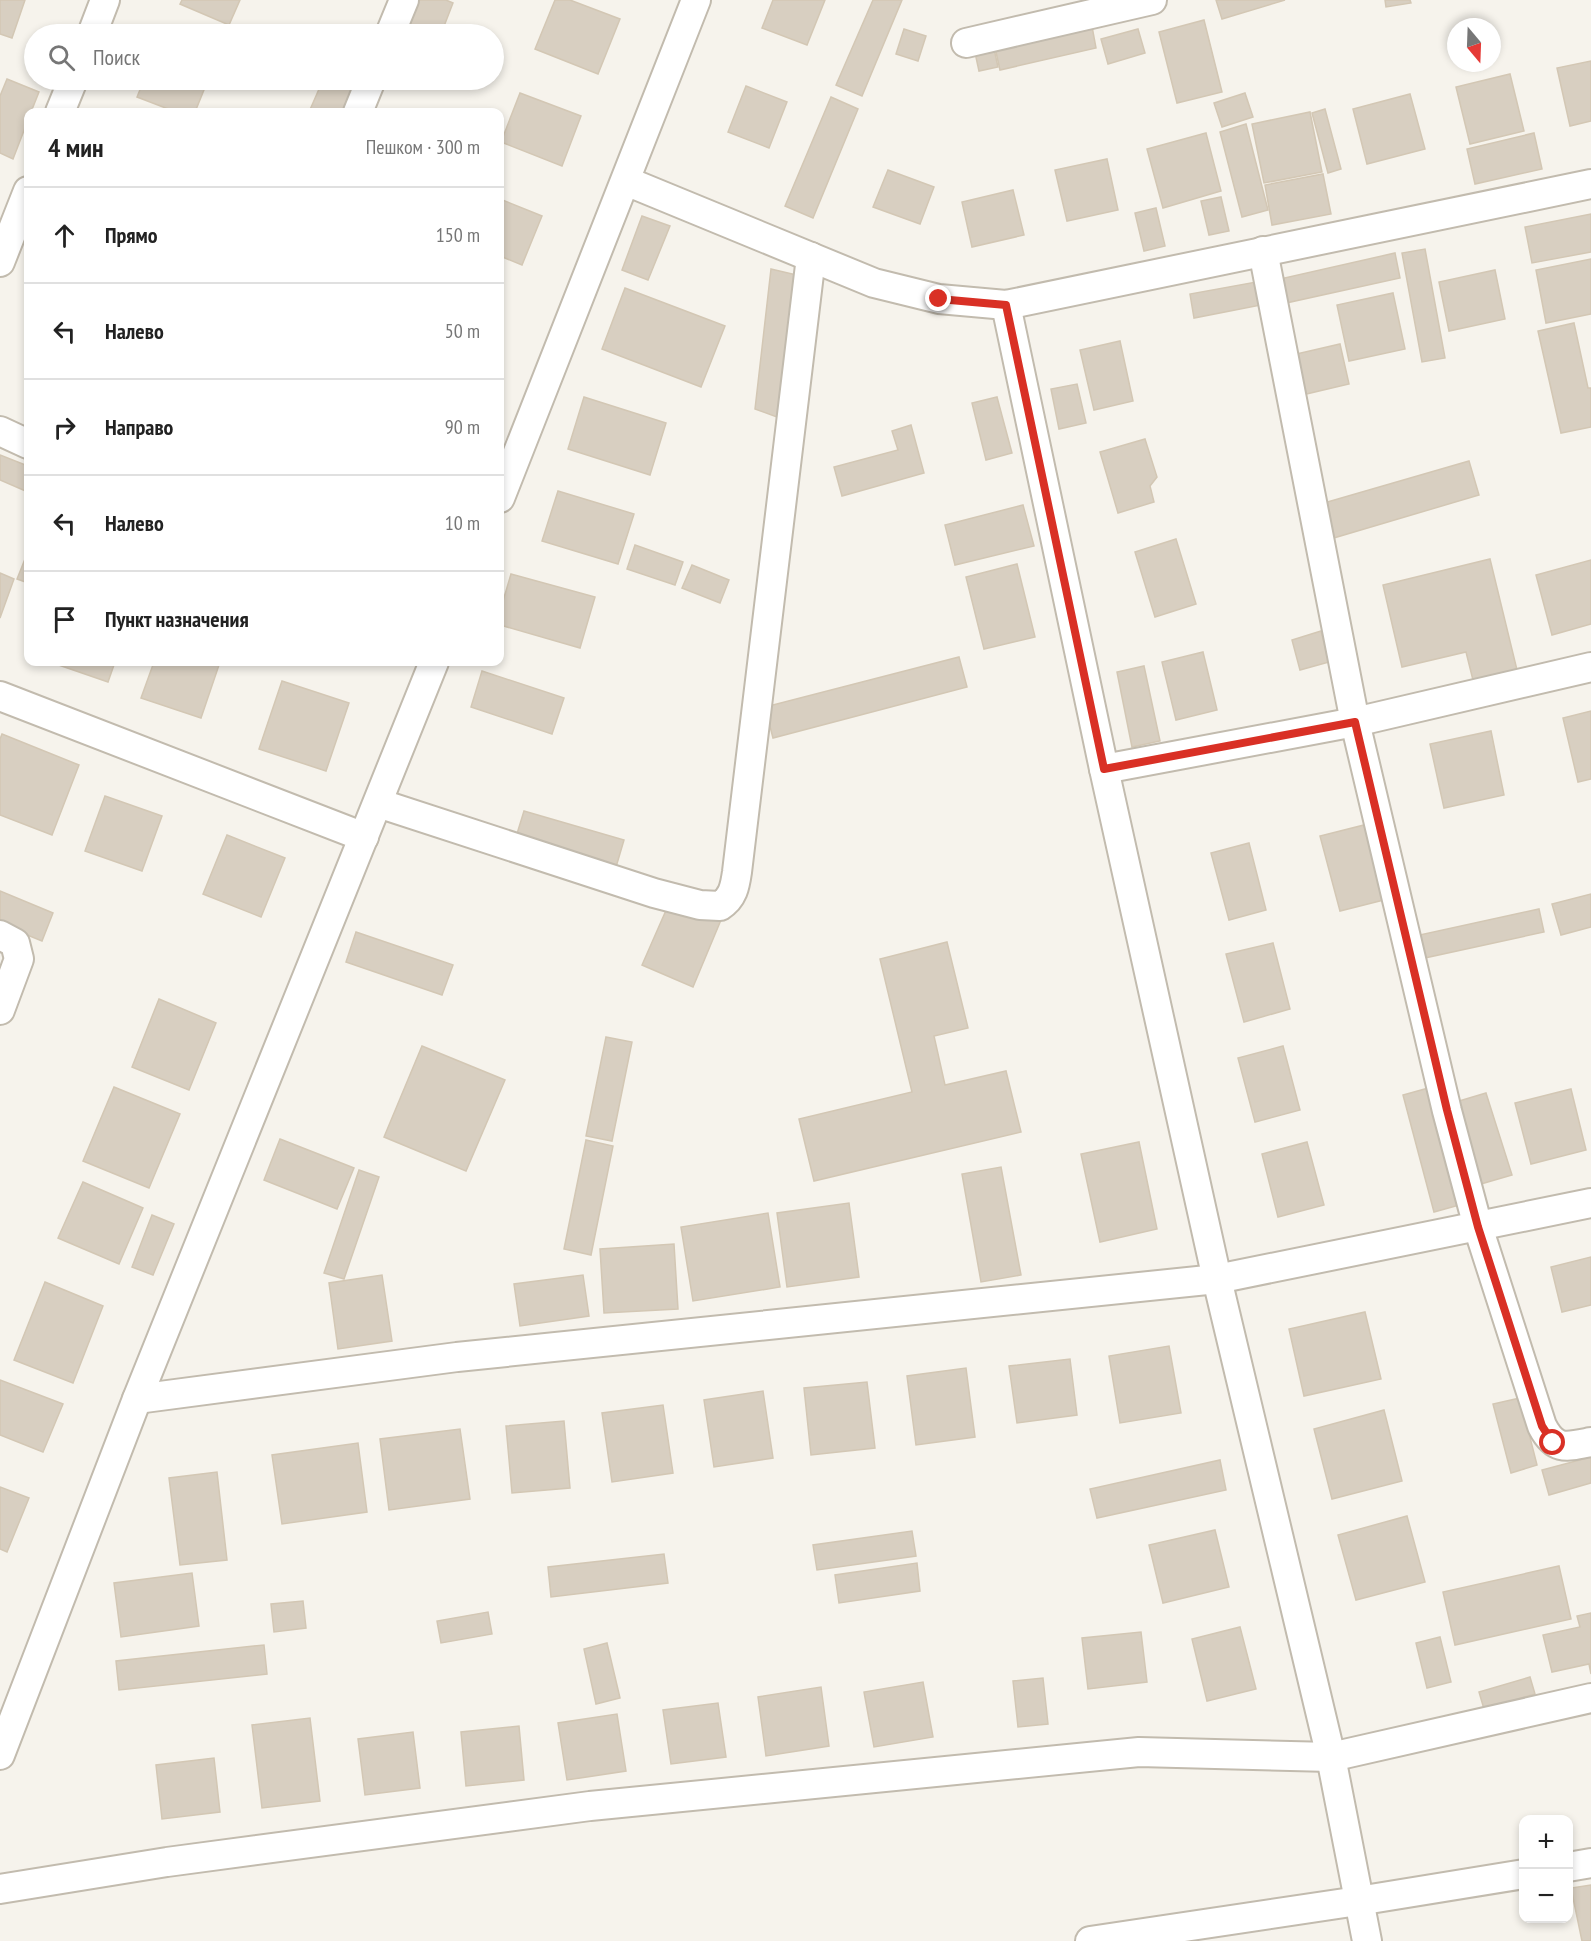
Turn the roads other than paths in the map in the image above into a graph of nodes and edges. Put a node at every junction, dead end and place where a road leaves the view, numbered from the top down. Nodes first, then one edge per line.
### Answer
1 (105, 0) edge
2 (404, 0) edge
3 (696, 0) edge
4 (1152, 0) edge
5 (96, 24) edge
6 (394, 24) edge
7 (966, 43) dead end
8 (70, 90) edge
9 (367, 90) edge
10 (62, 108) edge
11 (360, 108) edge
12 (626, 181) junction
13 (1591, 184) edge
14 (24, 201) edge
15 (1263, 251) junction
16 (811, 257) junction
17 (0, 262) edge
18 (1006, 305) junction
19 (0, 431) edge
20 (24, 442) edge
21 (504, 488) edge
22 (432, 666) edge
23 (1591, 668) edge
24 (0, 696) edge
25 (1355, 722) junction
26 (1104, 769) junction
27 (378, 803) junction
28 (364, 837) junction
29 (0, 935) edge
30 (0, 1010) edge
31 (1591, 1203) edge
32 (1478, 1227) junction
33 (1217, 1279) junction
34 (137, 1399) junction
35 (1591, 1442) edge
36 (1591, 1698) edge
37 (0, 1755) edge
38 (1331, 1756) junction
39 (1591, 1863) edge
40 (1573, 1866) edge
41 (1519, 1875) edge
42 (0, 1888) edge
43 (1358, 1901) junction
44 (1090, 1941) edge
45 (1367, 1941) edge

1 - 5 street
2 - 6 street
3 - 12 street
4 - 7 street
8 - 10 street
9 - 11 street
12 - 16 street
12 - 21 street
13 - 15 street
14 - 17 street
15 - 18 street
15 - 25 street
16 - 18 street
16 - 27 street
18 - 26 street
19 - 20 street
22 - 27 street
23 - 25 street
24 - 28 street
25 - 26 street
25 - 32 street
26 - 33 street
27 - 28 street
28 - 34 street
29 - 30 street
31 - 32 street
32 - 33 street
32 - 35 street
33 - 34 street
33 - 38 street
34 - 37 street
36 - 38 street
38 - 42 street
38 - 43 street
39 - 40 street
41 - 43 street
43 - 44 street
43 - 45 street

